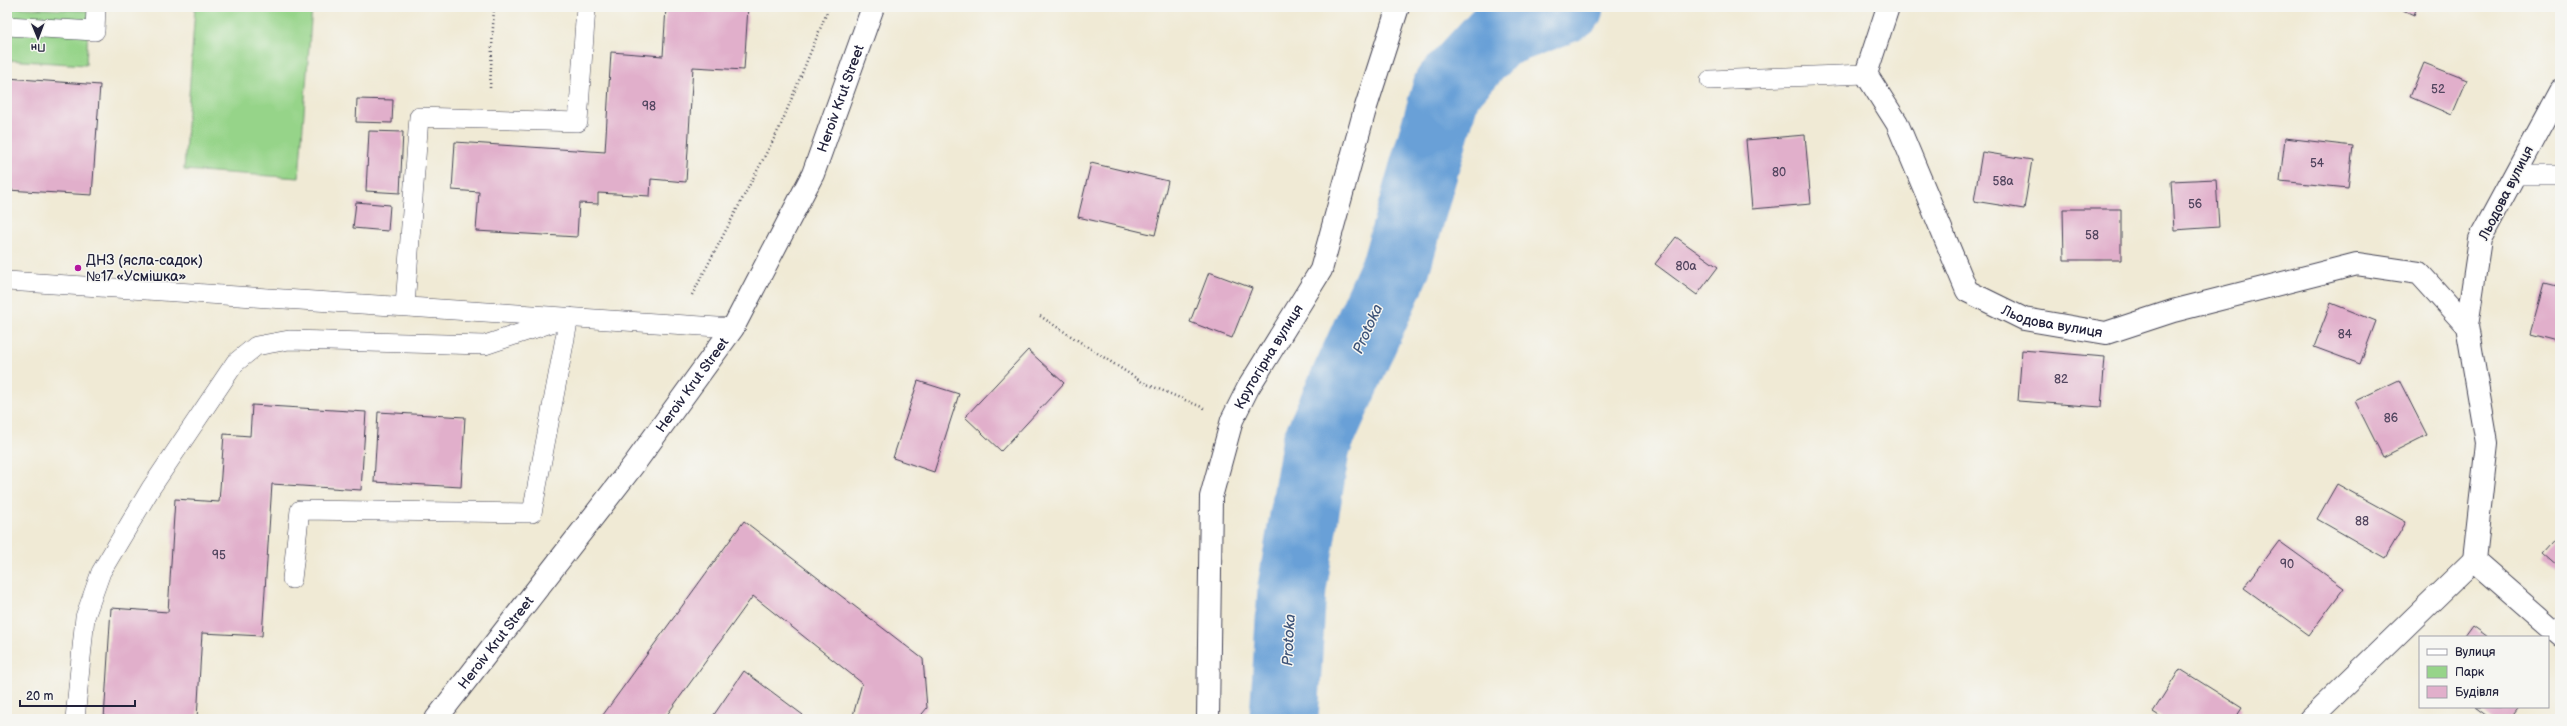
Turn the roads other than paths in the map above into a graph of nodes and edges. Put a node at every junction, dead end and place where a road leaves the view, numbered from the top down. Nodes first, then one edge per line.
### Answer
1 (96, 7) edge
2 (586, 7) edge
3 (873, 7) edge
4 (1398, 7) edge
5 (1888, 7) edge
6 (7, 26) edge
7 (1866, 74) junction
8 (1710, 80) dead end
9 (2560, 91) edge
10 (2514, 175) junction
11 (2560, 175) edge
12 (7, 281) edge
13 (405, 306) junction
14 (569, 317) junction
15 (2467, 326) junction
16 (733, 328) junction
17 (2474, 560) junction
18 (292, 579) dead end
19 (2560, 635) edge
20 (75, 719) edge
21 (436, 719) edge
22 (1208, 719) edge
23 (2310, 719) edge

1 - 6 lane
2 - 13 lane
3 - 16 street, Heroiv Krut Street
4 - 22 street, Крутогірна вулиця
5 - 7 street
7 - 8 lane
7 - 15 street, Льодова вулиця
9 - 10 street, Льодова вулиця
10 - 11 lane
10 - 15 street, Льодова вулиця
12 - 13 lane
13 - 14 lane
14 - 16 lane
14 - 18 lane
14 - 20 lane
15 - 17 street, Льодова вулиця
16 - 21 street, Heroiv Krut Street
17 - 19 street
17 - 23 street

